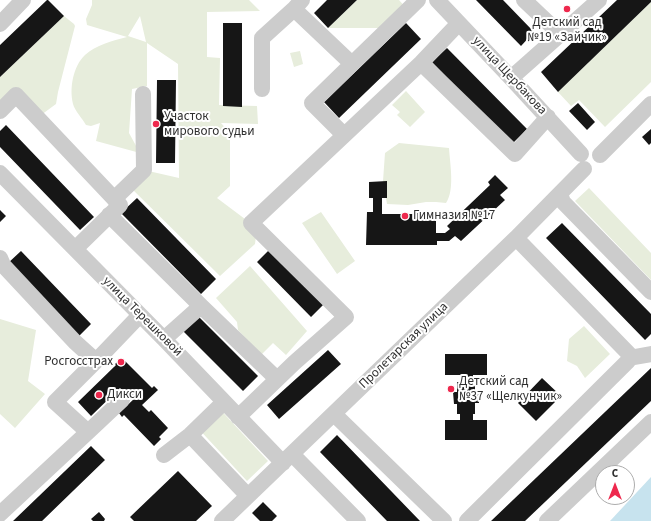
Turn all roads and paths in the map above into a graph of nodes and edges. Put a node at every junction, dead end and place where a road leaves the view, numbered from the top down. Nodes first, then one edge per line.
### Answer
1 (23, 0) edge
2 (418, 0) edge
3 (437, 0) edge
4 (524, 0) edge
5 (599, 0) edge
6 (296, 3) edge
7 (0, 24) edge
8 (459, 24) junction
9 (560, 34) junction
10 (421, 63) junction
11 (352, 64) junction
12 (511, 78) junction
13 (262, 89) dead end
14 (144, 94) dead end
15 (651, 104) edge
16 (0, 112) edge
17 (548, 117) junction
18 (344, 135) junction
19 (582, 162) junction
20 (0, 172) edge
21 (560, 194) junction
22 (114, 199) junction
23 (109, 216) junction
24 (516, 238) junction
25 (75, 249) junction
26 (0, 258) edge
27 (651, 292) edge
28 (201, 306) junction
29 (140, 315) junction
30 (164, 339) junction
31 (651, 354) edge
32 (629, 358) junction
33 (96, 361) junction
34 (278, 379) junction
35 (122, 400) dead end
36 (224, 402) junction
37 (334, 414) junction
38 (238, 417) junction
39 (651, 422) edge
40 (88, 432) junction
41 (190, 435) junction
42 (164, 456) dead end
43 (290, 457) junction
44 (248, 496) junction
45 (0, 514) edge
46 (222, 521) edge
47 (358, 521) edge
48 (444, 521) edge
49 (467, 521) edge
50 (547, 521) edge

1 - 7 street
2 - 11 street
3 - 8 street, улица Щербакова
4 - 9 street
5 - 9 street
6 - 11 street
6 - 13 street
8 - 10 street
8 - 12 street, улица Щербакова
9 - 12 street
10 - 17 street
10 - 18 street
11 - 18 street
12 - 17 street, улица Щербакова
14 - 22 street
15 - 19 street
16 - 22 street
17 - 19 street, улица Щербакова
18 - 34 street
19 - 21 street, Пролетарская улица
20 - 25 street, улица Терешковой
21 - 24 street, Пролетарская улица
21 - 27 street
22 - 23 street
23 - 25 street
23 - 28 street
24 - 32 street
24 - 37 street, Пролетарская улица
25 - 29 street, улица Терешковой
26 - 33 street
28 - 30 street
28 - 34 street
29 - 30 street, улица Терешковой
29 - 33 street
30 - 36 street, улица Терешковой
31 - 32 street
32 - 49 street
33 - 40 street
34 - 38 street
35 - 40 street
36 - 38 street, улица Терешковой
36 - 41 street
37 - 43 street, Пролетарская улица
37 - 48 street
38 - 43 street, улица Терешковой
39 - 50 street
40 - 45 street
41 - 42 street
41 - 44 street
43 - 44 street, Пролетарская улица
43 - 47 street, улица Терешковой
44 - 46 street, Пролетарская улица

